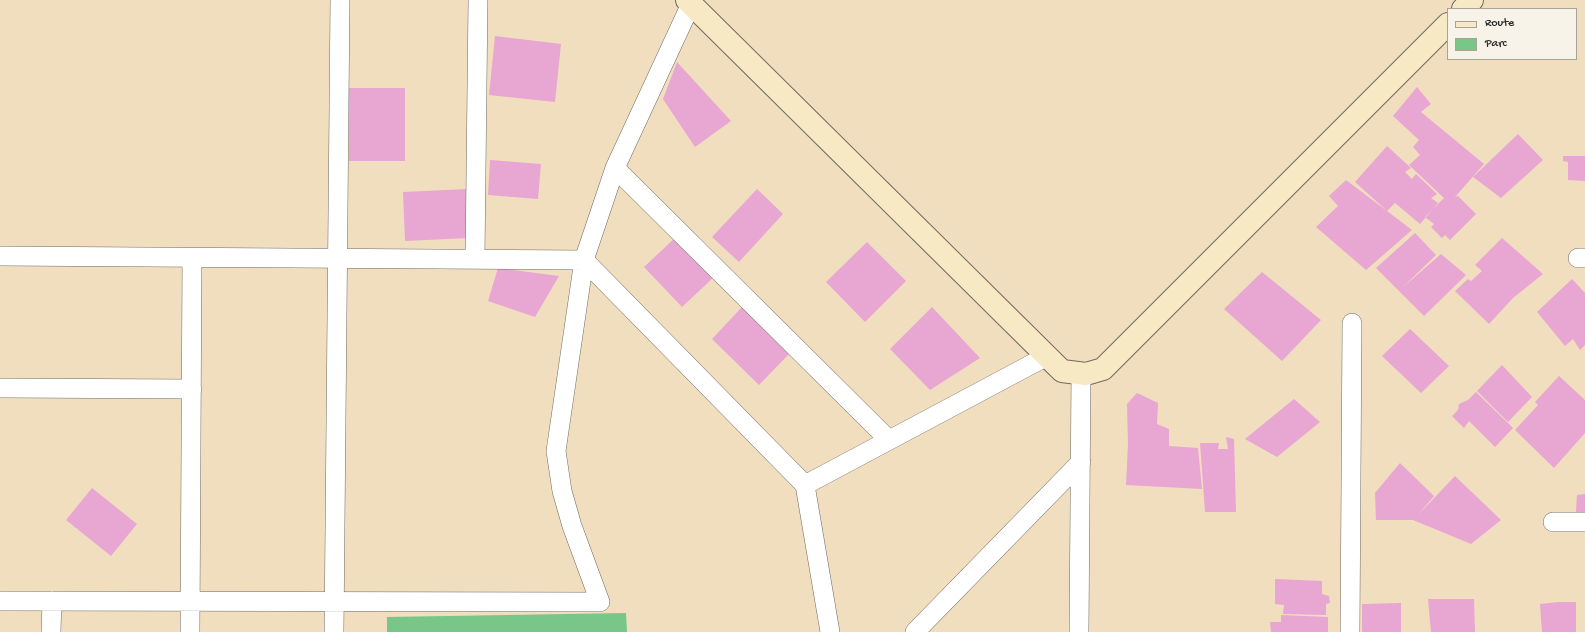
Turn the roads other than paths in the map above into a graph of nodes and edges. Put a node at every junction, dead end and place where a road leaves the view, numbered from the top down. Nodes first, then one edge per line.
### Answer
1 (340, 0) edge
2 (478, 0) edge
3 (1472, 0) edge
4 (689, 2) edge
5 (1464, 8) edge
6 (1447, 25) edge
7 (615, 168) junction
8 (0, 256) edge
9 (192, 258) junction
10 (338, 259) junction
11 (475, 260) junction
12 (584, 260) junction
13 (1352, 323) dead end
14 (1047, 356) junction
15 (1081, 374) junction
16 (0, 388) edge
17 (192, 389) junction
18 (890, 440) junction
19 (1081, 462) junction
20 (806, 485) junction
21 (1553, 522) dead end
22 (1585, 522) edge
23 (0, 601) edge
24 (52, 601) junction
25 (190, 602) junction
26 (334, 602) junction
27 (52, 632) edge
28 (190, 632) edge
29 (334, 632) edge
30 (830, 632) edge
31 (915, 632) edge
32 (1079, 632) edge
33 (1350, 632) edge

1 - 10 street
2 - 11 street
3 - 5 street
4 - 7 street
4 - 14 street
6 - 15 street
7 - 12 street
7 - 18 street
8 - 9 street
9 - 10 street
9 - 17 street
10 - 11 street
10 - 26 street
11 - 12 street
12 - 20 street
12 - 26 street
13 - 33 street
14 - 15 street
14 - 18 street
15 - 19 street
16 - 17 street
17 - 25 street
18 - 20 street
19 - 31 street
19 - 32 street
20 - 30 street
21 - 22 street
23 - 24 street
24 - 25 street
24 - 27 street
25 - 26 street
25 - 28 street
26 - 29 street

